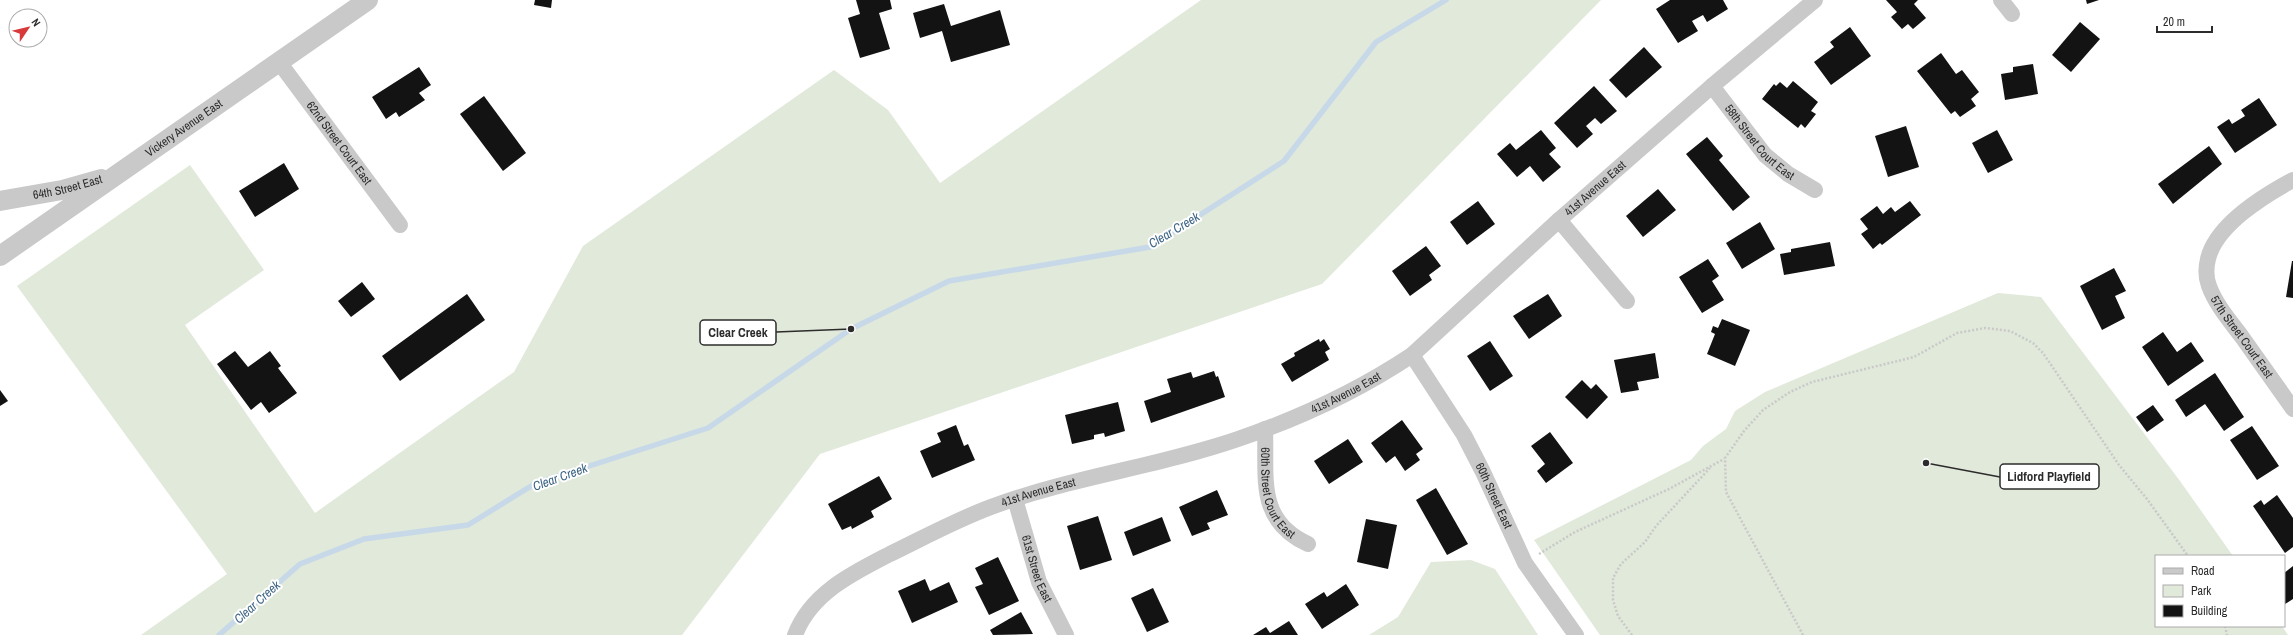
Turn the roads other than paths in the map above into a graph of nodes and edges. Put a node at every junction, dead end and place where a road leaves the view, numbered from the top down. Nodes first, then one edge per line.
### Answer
1 (368, 0) edge
2 (1815, 0) edge
3 (2001, 0) edge
4 (2012, 14) dead end
5 (279, 62) junction
6 (1712, 86) junction
7 (132, 165) junction
8 (2293, 180) edge
9 (1815, 190) dead end
10 (0, 201) edge
11 (1560, 220) junction
12 (400, 225) dead end
13 (0, 256) edge
14 (1627, 301) dead end
15 (1412, 355) junction
16 (2293, 409) edge
17 (1265, 429) junction
18 (1015, 499) junction
19 (1308, 544) dead end
20 (795, 635) edge
21 (1066, 635) edge
22 (1576, 635) edge

1 - 5 street, Vickery Avenue East
2 - 6 street, 41st Avenue East
3 - 4 street
5 - 7 street, Vickery Avenue East
5 - 12 street, 62nd Street Court East
6 - 9 street, 58th Street Court East
6 - 11 street, 41st Avenue East
7 - 10 street, 64th Street East
7 - 13 street, Vickery Avenue East
8 - 16 street, 57th Street Court East
11 - 14 street
11 - 15 street, 41st Avenue East
15 - 17 street, 41st Avenue East
15 - 22 street, 60th Street East
17 - 18 street, 41st Avenue East
17 - 19 street, 60th Street Court East
18 - 20 street, 41st Avenue East
18 - 21 street, 61st Street East

